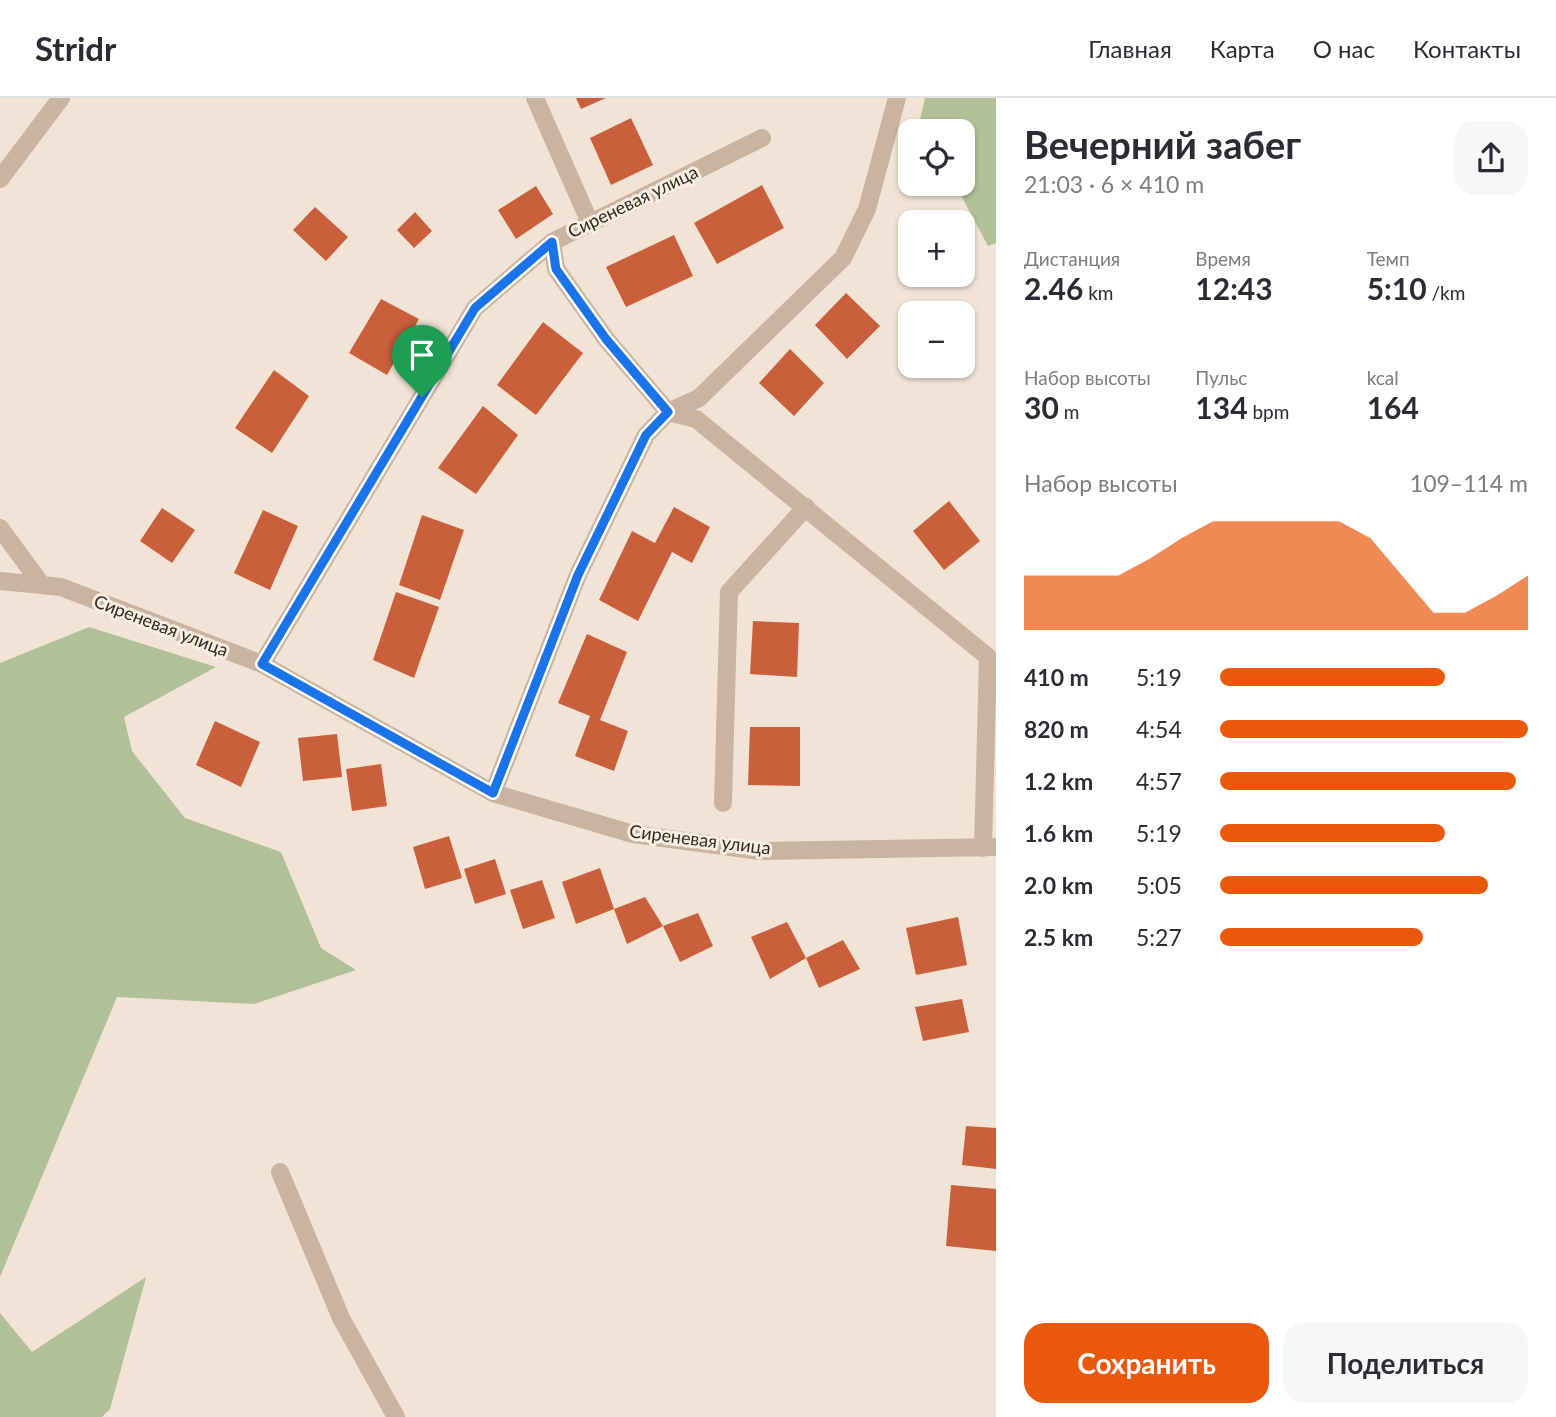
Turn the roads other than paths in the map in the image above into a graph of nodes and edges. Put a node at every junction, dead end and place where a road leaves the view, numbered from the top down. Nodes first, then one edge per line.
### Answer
1 (61, 98) edge
2 (535, 98) edge
3 (897, 98) edge
4 (762, 138) dead end
5 (0, 179) edge
6 (590, 223) junction
7 (552, 242) junction
8 (668, 412) junction
9 (806, 507) junction
10 (0, 528) edge
11 (0, 581) edge
12 (51, 586) junction
13 (262, 664) junction
14 (493, 793) junction
15 (723, 803) dead end
16 (990, 847) edge
17 (280, 1172) dead end
18 (396, 1417) edge

1 - 5 street
2 - 6 street
3 - 8 street
4 - 6 street, Сиреневая улица
6 - 7 street, Сиреневая улица
7 - 8 street
7 - 13 street, Сиреневая улица
8 - 9 street
8 - 14 street
9 - 15 street
9 - 16 street
10 - 12 street
11 - 12 street, Сиреневая улица
12 - 13 street, Сиреневая улица
13 - 14 street, Сиреневая улица
14 - 16 street, Сиреневая улица
17 - 18 street

